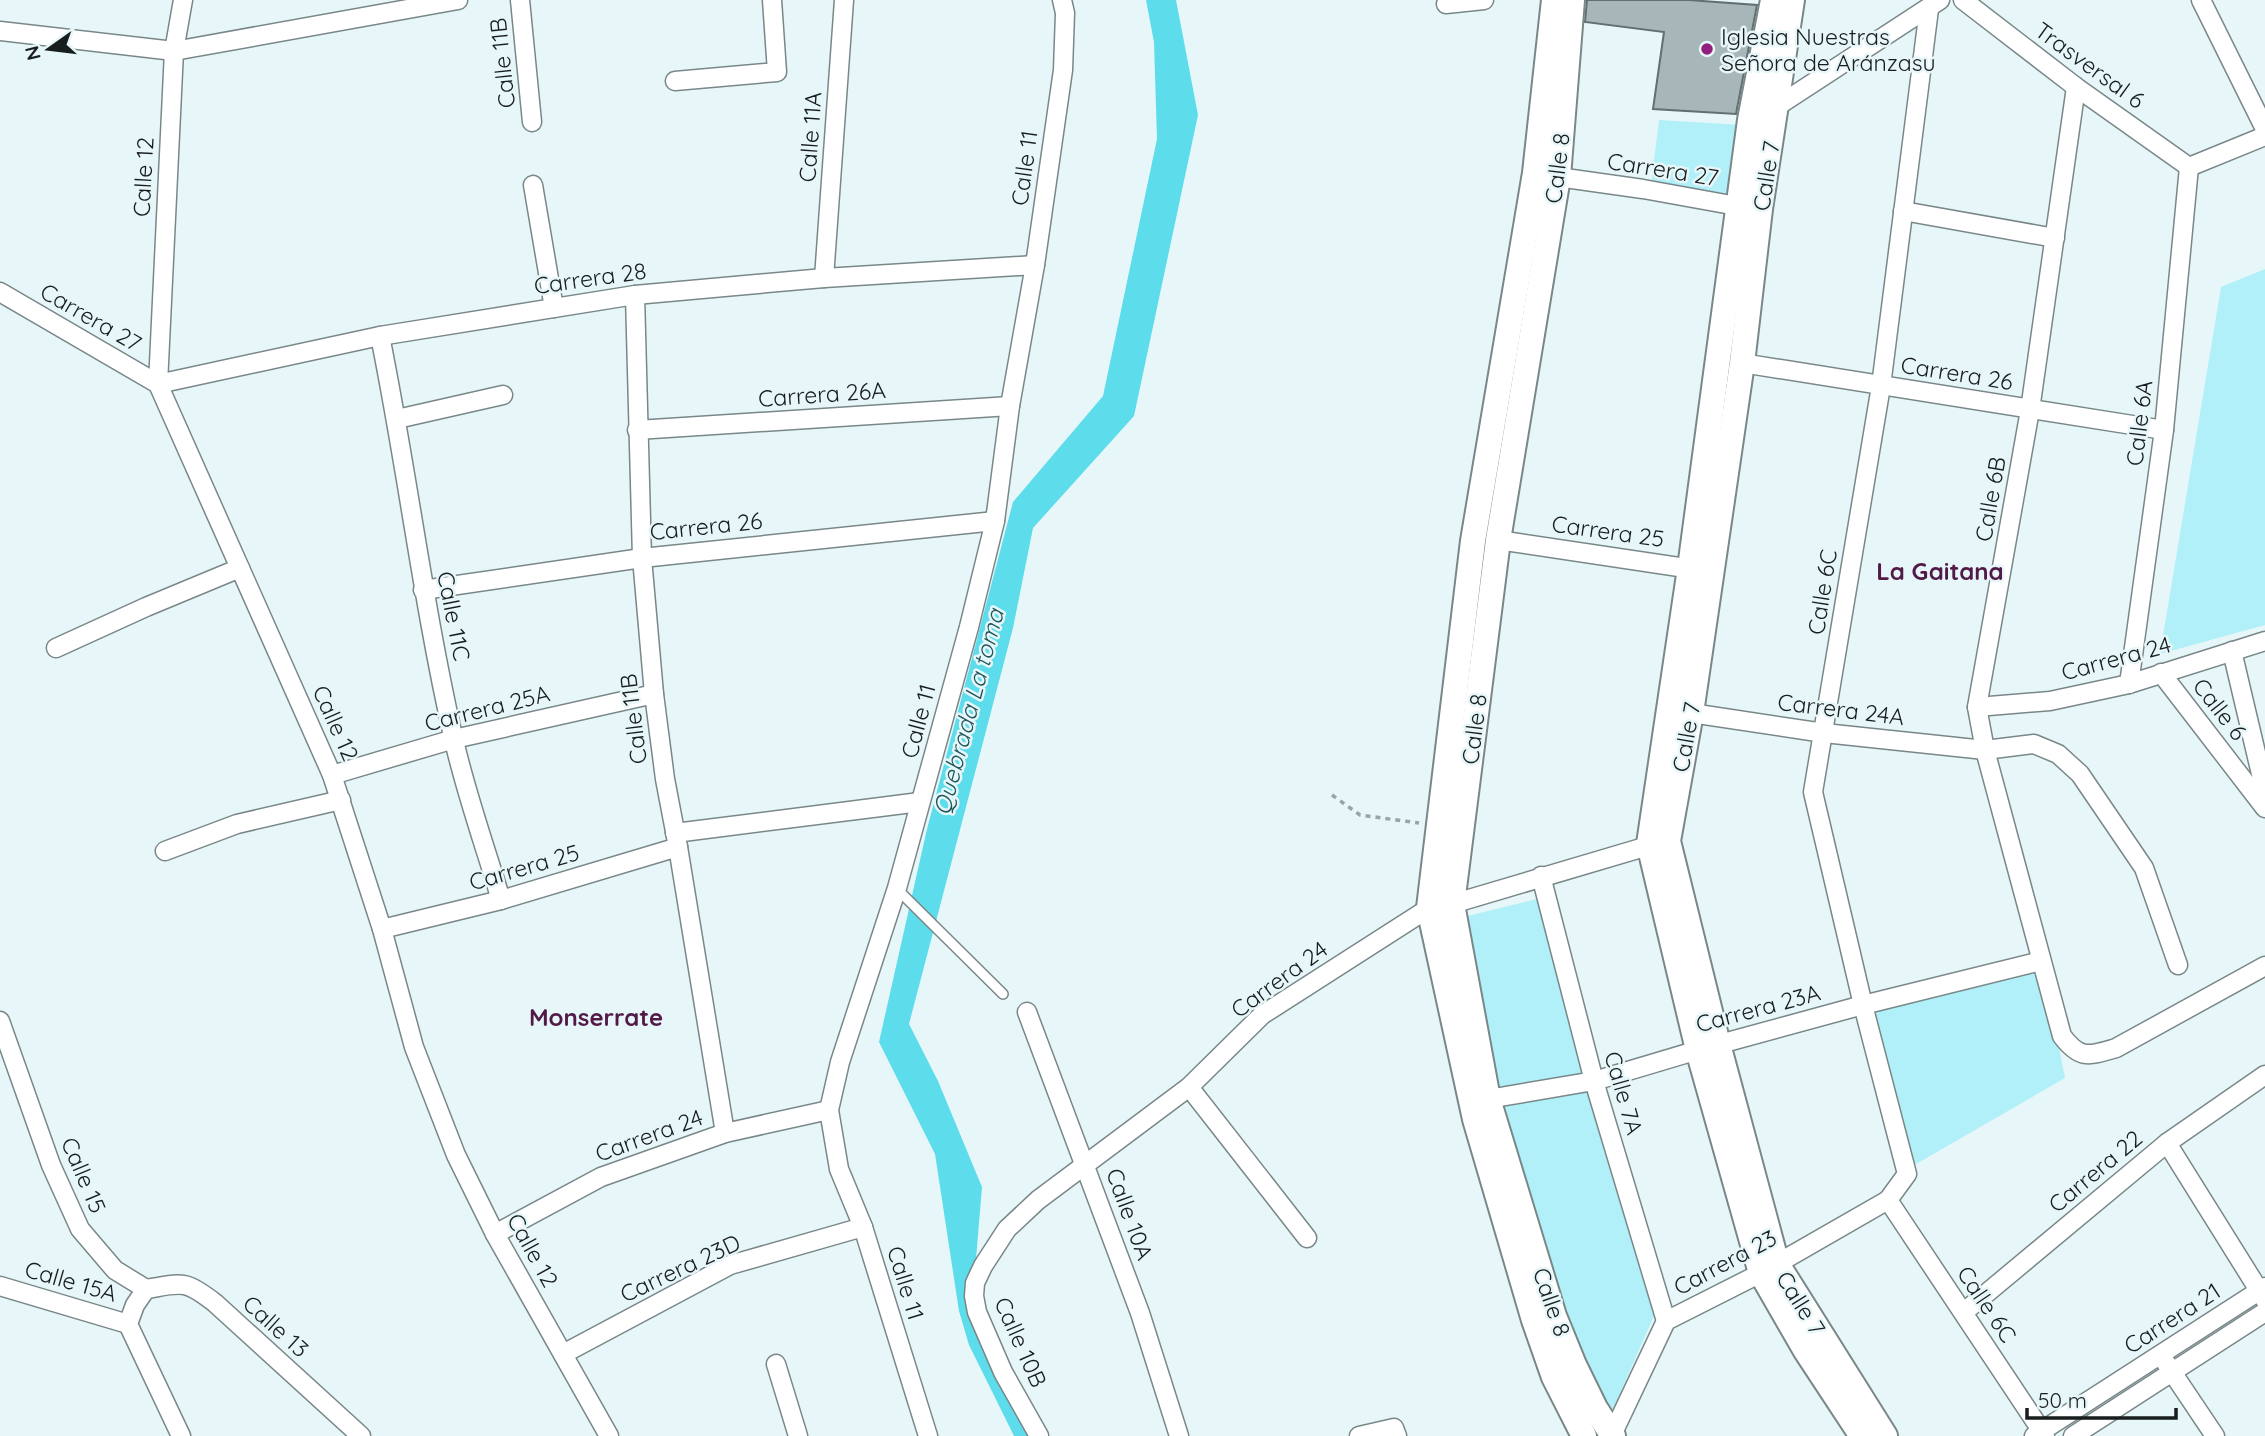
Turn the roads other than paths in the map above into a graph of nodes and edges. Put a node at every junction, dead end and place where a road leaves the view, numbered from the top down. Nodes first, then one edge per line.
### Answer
1 (183, 0) edge
2 (458, 0) edge
3 (520, 0) edge
4 (772, 0) edge
5 (845, 0) edge
6 (1062, 0) edge
7 (1484, 0) edge
8 (1554, 0) edge
9 (1572, 0) edge
10 (1773, 0) edge
11 (1792, 0) edge
12 (1964, 0) edge
13 (2201, 0) edge
14 (1446, 4) dead end
15 (1935, 4) edge
16 (0, 31) edge
17 (174, 51) junction
18 (675, 81) dead end
19 (2076, 87) junction
20 (1776, 109) junction
21 (1750, 120) junction
22 (533, 121) dead end
23 (2265, 129) edge
24 (2265, 136) edge
25 (2189, 167) junction
26 (1558, 177) junction
27 (533, 185) dead end
28 (1749, 208) junction
29 (1903, 211) junction
30 (2055, 238) junction
31 (1035, 264) junction
32 (824, 278) junction
33 (0, 292) edge
34 (635, 295) junction
35 (554, 308) junction
36 (380, 336) junction
37 (1742, 363) junction
38 (158, 384) junction
39 (1881, 386) junction
40 (503, 395) dead end
41 (1010, 406) junction
42 (2031, 410) junction
43 (397, 419) junction
44 (637, 430) junction
45 (2165, 430) junction
46 (995, 521) junction
47 (1498, 540) junction
48 (642, 558) junction
49 (240, 568) junction
50 (1701, 570) junction
51 (423, 590) junction
52 (2265, 641) edge
53 (56, 648) dead end
54 (2232, 651) junction
55 (2161, 673) junction
56 (2129, 684) junction
57 (654, 694) junction
58 (1977, 707) junction
59 (1691, 713) junction
60 (1824, 733) junction
61 (454, 739) junction
62 (1985, 750) junction
63 (332, 775) junction
64 (2265, 791) edge
65 (341, 800) junction
66 (920, 802) junction
67 (2265, 808) edge
68 (677, 840) junction
69 (1658, 842) junction
70 (165, 851) dead end
71 (1541, 876) junction
72 (897, 888) junction
73 (500, 900) junction
74 (1440, 906) junction
75 (382, 929) junction
76 (2041, 961) junction
77 (2179, 965) dead end
78 (2265, 966) edge
79 (1003, 994) dead end
80 (1863, 1005) junction
81 (1027, 1012) dead end
82 (0, 1021) edge
83 (1708, 1047) junction
84 (2265, 1075) edge
85 (1594, 1081) junction
86 (1189, 1087) junction
87 (1488, 1099) junction
88 (829, 1110) junction
89 (725, 1133) junction
90 (2167, 1143) junction
91 (1085, 1164) junction
92 (1907, 1174) joint
93 (1888, 1200) junction
94 (863, 1227) junction
95 (495, 1234) junction
96 (1307, 1238) dead end
97 (983, 1266) joint
98 (1769, 1268) junction
99 (0, 1286) edge
100 (146, 1289) junction
101 (2263, 1292) edge
102 (2265, 1311) edge
103 (1964, 1312) junction
104 (1666, 1321) junction
105 (128, 1324) junction
106 (563, 1353) junction
107 (2161, 1354) junction
108 (776, 1364) dead end
109 (2172, 1372) junction
110 (1395, 1432) edge
111 (2040, 1434) edge
112 (181, 1436) edge
113 (361, 1436) edge
114 (610, 1436) edge
115 (798, 1436) edge
116 (928, 1436) edge
117 (1039, 1436) edge
118 (1178, 1436) edge
119 (1359, 1436) edge
120 (1584, 1436) edge
121 (1613, 1436) edge
122 (1862, 1436) edge
123 (1885, 1436) edge
124 (2073, 1436) edge
125 (2215, 1436) edge

1 - 17 street, Calle 12
2 - 17 street
3 - 22 street, Calle 11B
4 - 18 street
5 - 32 street, Calle 11A
6 - 31 street, Calle 11
7 - 14 street
8 - 74 main road, Calle 8
9 - 26 main road, Calle 8
10 - 21 main road, Calle 7
11 - 20 main road, Calle 7
12 - 19 street, Trasversal 6
13 - 23 street
15 - 20 street
15 - 29 street, Calle 6C
16 - 17 street
17 - 38 street, Calle 12
19 - 25 street, Trasversal 6
19 - 30 street, Calle 6B
20 - 21 street
20 - 28 main road, Calle 7
21 - 28 main road, Calle 7
24 - 25 street
25 - 45 street, Calle 6A
26 - 28 street, Carrera 27
26 - 47 main road, Calle 8
27 - 35 street
28 - 37 main road, Calle 7
28 - 50 main road, Calle 7
29 - 30 street
29 - 39 street, Calle 6C
30 - 42 street, Calle 6B
31 - 32 street, Carrera 28
31 - 41 street, Calle 11
32 - 34 street, Carrera 28
33 - 38 street, Carrera 27
34 - 35 street, Carrera 28
34 - 44 street, Calle 11B
35 - 36 street, Carrera 28
36 - 38 street, Carrera 28
36 - 43 street, Calle 11C
37 - 39 street, Carrera 26
37 - 50 main road, Calle 7
38 - 49 street, Calle 12
39 - 42 street, Carrera 26
39 - 60 street, Calle 6C
40 - 43 street
41 - 44 street, Carrera 26A
41 - 46 street, Calle 11
42 - 45 street, Carrera 26
42 - 58 street, Calle 6B
43 - 51 street, Calle 11C
44 - 48 street, Calle 11B
45 - 56 street, Calle 6A
46 - 48 street, Carrera 26
46 - 66 street, Calle 11
47 - 50 street, Carrera 25
47 - 74 main road, Calle 8
48 - 51 street, Carrera 26
48 - 57 street, Calle 11B
49 - 53 street
49 - 63 street, Calle 12
50 - 59 main road, Calle 7
50 - 69 main road, Calle 7
51 - 61 street, Calle 11C
52 - 54 street, Carrera 24
54 - 55 street, Carrera 24
54 - 64 street
55 - 56 street, Carrera 24
55 - 67 street, Calle 6
56 - 58 street, Carrera 24
57 - 61 street, Carrera 25A
57 - 68 street, Calle 11B
58 - 62 street, Calle 6B
59 - 60 street, Carrera 24A
59 - 69 main road, Calle 7
60 - 62 street, Carrera 24A
60 - 80 street, Calle 6C
61 - 63 street, Carrera 25A
61 - 73 street, Calle 11C
62 - 76 street, Calle 6B
62 - 77 street
63 - 65 street, Calle 12
65 - 70 street
65 - 75 street, Calle 12
66 - 68 street, Carrera 25
66 - 72 street, Calle 11
68 - 73 street, Carrera 25
68 - 89 street, Calle 11B
69 - 71 street, Carrera 24
69 - 83 main road, Calle 7
71 - 74 street, Carrera 24
71 - 85 street, Calle 7A
72 - 79 lane
72 - 88 street, Calle 11
73 - 75 street, Carrera 25
74 - 86 street, Carrera 24
74 - 87 main road, Calle 8
74 - 120 main road, Calle 8
75 - 95 street, Calle 12
76 - 78 street, Calle 6B
76 - 80 street, Carrera 23A
80 - 83 street, Carrera 23A
80 - 92 street, Calle 6C
81 - 91 street, Calle 10A
82 - 100 street, Calle 15
83 - 85 street, Carrera 23A
83 - 98 main road, Calle 7
84 - 90 street, Carrera 22
85 - 87 street, Carrera 23A
85 - 104 street, Calle 7A
86 - 91 street, Carrera 24
86 - 96 street
87 - 121 main road, Calle 8
88 - 89 street, Carrera 24
88 - 94 street, Calle 11
89 - 95 street, Carrera 24
90 - 101 street
90 - 103 street, Carrera 22
91 - 97 street, Carrera 24
91 - 118 street, Calle 10A
92 - 93 street, Carrera 23
93 - 98 street, Carrera 23
93 - 103 street, Calle 6C
94 - 106 street, Carrera 23D
94 - 116 street, Calle 11
95 - 106 street, Calle 12
97 - 117 street, Calle 10B
98 - 104 street, Carrera 23
98 - 122 main road, Calle 7
98 - 123 main road, Calle 7
99 - 105 street, Calle 15A
100 - 105 street
100 - 113 street, Calle 13
101 - 107 street, Carrera 21
102 - 109 street, Carrera 21
103 - 111 street, Calle 6C
104 - 121 street, Carrera 23
105 - 112 street
106 - 114 street, Calle 12
107 - 109 street
107 - 111 street, Carrera 21
108 - 115 street
109 - 124 street, Carrera 21
109 - 125 street
110 - 119 street

